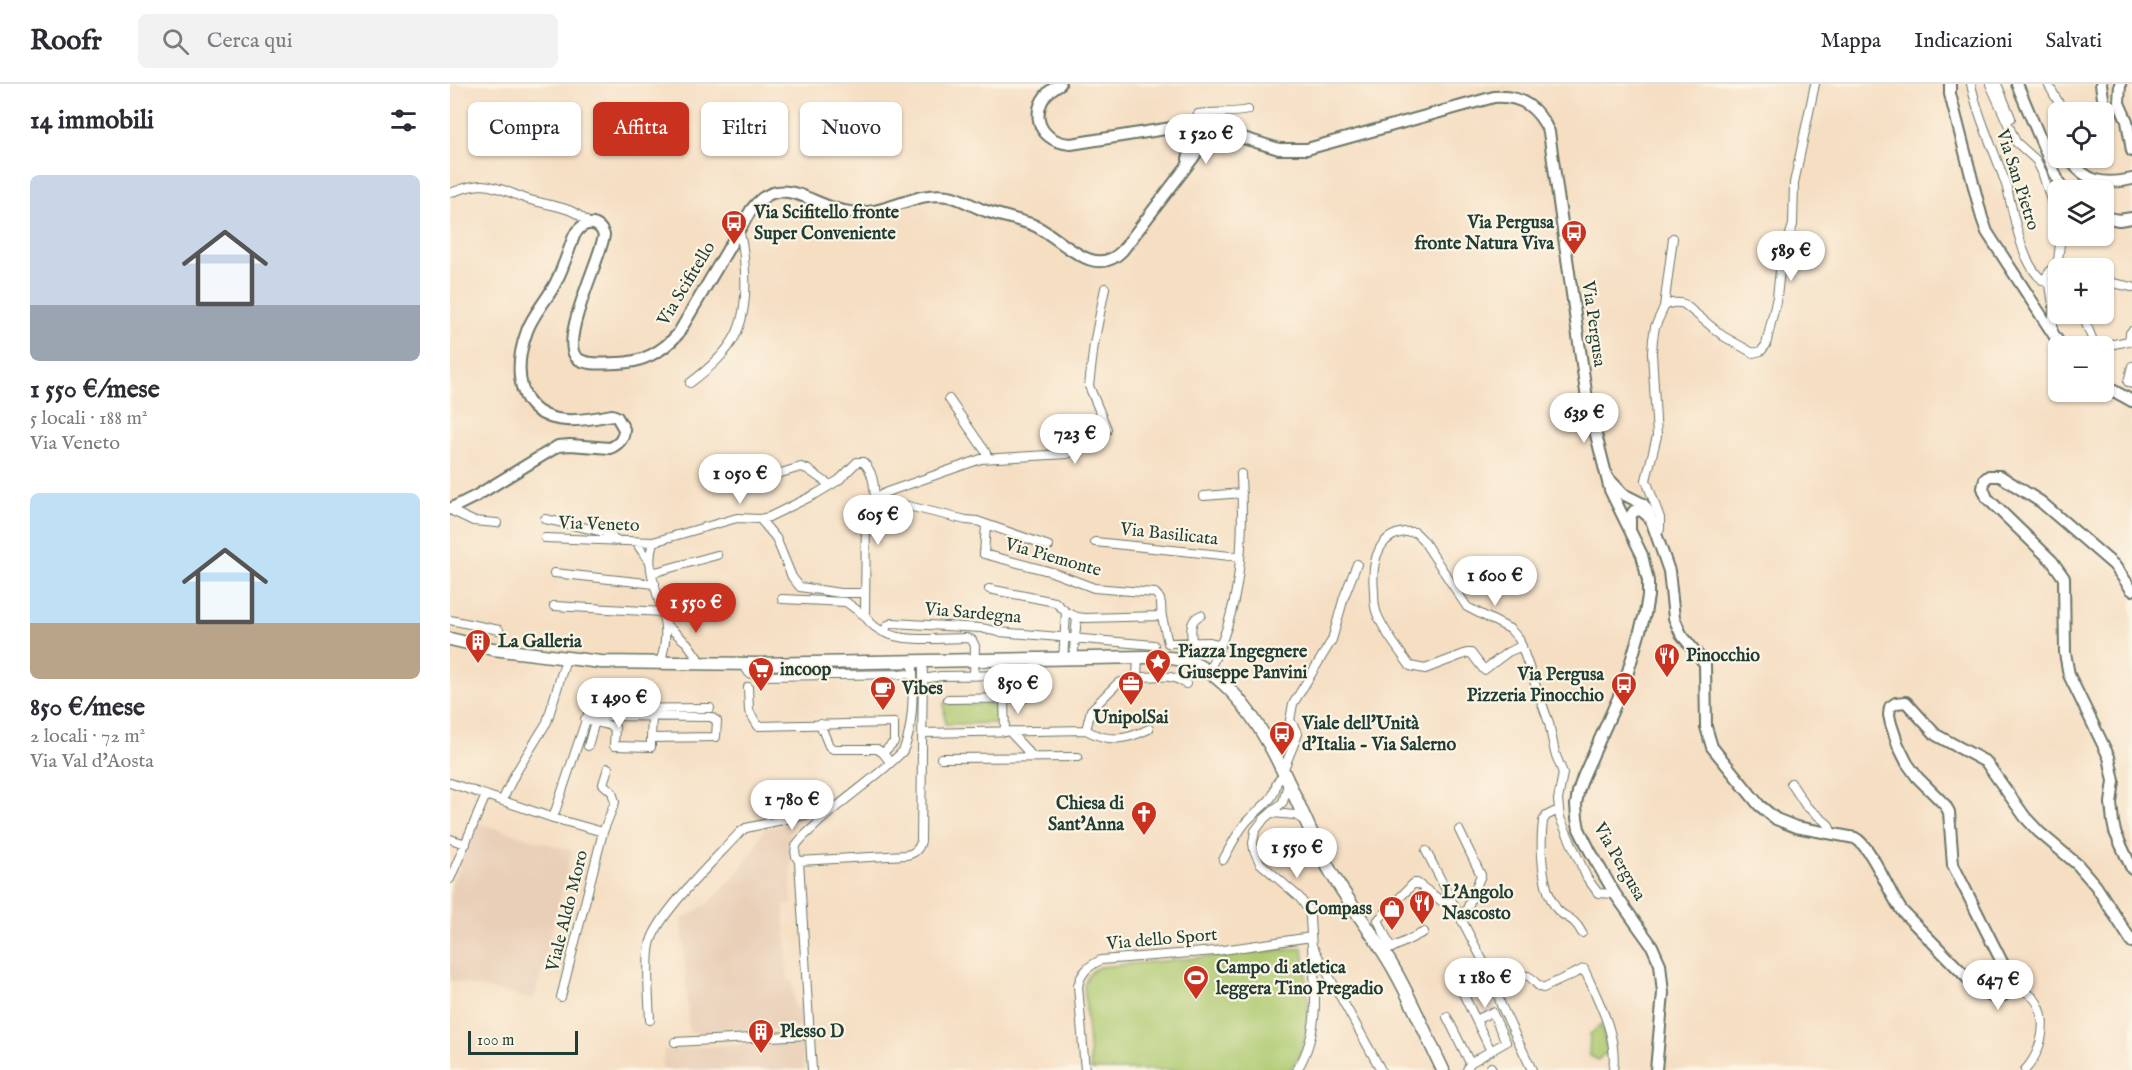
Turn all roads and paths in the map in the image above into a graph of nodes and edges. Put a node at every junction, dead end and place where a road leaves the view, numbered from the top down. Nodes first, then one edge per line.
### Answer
1 (1060, 84) edge
2 (1815, 84) edge
3 (1950, 84) edge
4 (1971, 84) edge
5 (1990, 84) edge
6 (1997, 84) edge
7 (2017, 84) edge
8 (2048, 84) edge
9 (2101, 84) edge
10 (2120, 84) edge
11 (2127, 84) edge
12 (2058, 102) edge
13 (2103, 102) edge
14 (2119, 103) junction
15 (1248, 110) dead end
16 (2114, 110) edge
17 (2011, 118) dead end
18 (1170, 126) junction
19 (1197, 126) junction
20 (1227, 132) junction
21 (1196, 145) junction
22 (2132, 151) edge
23 (2077, 168) edge
24 (2132, 179) edge
25 (2058, 180) edge
26 (2048, 185) edge
27 (450, 193) edge
28 (2132, 218) edge
29 (2114, 219) edge
30 (588, 223) junction
31 (739, 231) junction
32 (1672, 238) dead end
33 (2048, 282) edge
34 (2114, 283) edge
35 (2132, 287) edge
36 (1105, 288) dead end
37 (1664, 308) junction
38 (2053, 324) edge
39 (2132, 331) edge
40 (2053, 335) joint
41 (2114, 344) edge
42 (2132, 366) edge
43 (690, 382) dead end
44 (2132, 384) edge
45 (2114, 391) edge
46 (949, 399) dead end
47 (2132, 401) edge
48 (988, 458) junction
49 (1241, 474) dead end
50 (1606, 476) junction
51 (750, 478) dead end
52 (830, 485) junction
53 (1242, 493) junction
54 (1204, 496) dead end
55 (875, 498) junction
56 (1632, 498) junction
57 (1616, 505) junction
58 (450, 509) edge
59 (1641, 510) junction
60 (1650, 518) junction
61 (545, 519) dead end
62 (760, 519) junction
63 (497, 523) dead end
64 (986, 525) junction
65 (1630, 531) junction
66 (1656, 533) junction
67 (544, 538) dead end
68 (615, 542) junction
69 (653, 542) junction
70 (1095, 542) dead end
71 (639, 543) junction
72 (1050, 546) dead end
73 (717, 555) dead end
74 (1240, 557) junction
75 (649, 561) junction
76 (1357, 564) dead end
77 (554, 573) dead end
78 (652, 573) junction
79 (655, 584) junction
80 (989, 589) dead end
81 (721, 590) dead end
82 (2132, 590) edge
83 (864, 593) junction
84 (782, 599) dead end
85 (554, 606) dead end
86 (663, 610) junction
87 (1066, 612) junction
88 (1201, 615) dead end
89 (865, 616) junction
90 (1162, 616) junction
91 (1077, 617) junction
92 (450, 620) edge
93 (666, 625) junction
94 (500, 630) dead end
95 (883, 632) junction
96 (1064, 638) junction
97 (1074, 638) junction
98 (450, 639) edge
99 (1192, 642) junction
100 (1154, 645) dead end
101 (1221, 645) junction
102 (1522, 646) junction
103 (1138, 657) junction
104 (566, 658) junction
105 (1068, 660) junction
106 (660, 662) junction
107 (975, 662) junction
108 (702, 664) junction
109 (915, 670) junction
110 (1208, 672) junction
111 (1019, 675) dead end
112 (974, 676) junction
113 (1137, 678) junction
114 (923, 681) junction
115 (1186, 684) dead end
116 (748, 687) dead end
117 (1005, 698) junction
118 (1025, 698) dead end
119 (948, 699) dead end
120 (710, 708) dead end
121 (591, 712) junction
122 (651, 716) junction
123 (585, 719) junction
124 (595, 721) junction
125 (820, 724) junction
126 (1149, 729) dead end
127 (1086, 730) junction
128 (1008, 732) junction
129 (922, 733) junction
130 (651, 738) junction
131 (588, 746) dead end
132 (883, 753) junction
133 (1033, 757) junction
134 (1078, 757) dead end
135 (941, 758) dead end
136 (890, 762) junction
137 (608, 768) dead end
138 (1285, 776) junction
139 (450, 783) edge
140 (1791, 783) dead end
141 (486, 795) junction
142 (502, 801) junction
143 (1292, 806) junction
144 (832, 809) junction
145 (1558, 810) junction
146 (1272, 813) junction
147 (554, 818) junction
148 (1459, 830) dead end
149 (603, 832) junction
150 (1832, 833) junction
151 (450, 839) edge
152 (466, 844) junction
153 (1426, 851) dead end
154 (1223, 860) dead end
155 (799, 861) junction
156 (2132, 869) edge
157 (450, 879) edge
158 (1616, 894) junction
159 (1452, 903) junction
160 (1462, 921) junction
161 (1424, 932) dead end
162 (1582, 933) dead end
163 (1311, 941) junction
164 (2132, 942) edge
165 (1387, 950) junction
166 (1456, 979) dead end
167 (2010, 987) junction
168 (1498, 990) junction
169 (561, 997) dead end
170 (1447, 1017) dead end
171 (650, 1020) dead end
172 (1476, 1020) junction
173 (810, 1035) junction
174 (675, 1042) dead end
175 (1491, 1051) junction
176 (1468, 1066) edge
177 (812, 1070) edge
178 (1085, 1070) edge
179 (1297, 1070) edge
180 (1381, 1070) edge
181 (1443, 1070) edge
182 (1532, 1070) edge
183 (1613, 1070) edge
184 (1656, 1070) edge
185 (2025, 1070) edge

1 - 18 main road, Via Pergusa
2 - 37 street
3 - 40 main road
4 - 33 street, Via San Pietro
5 - 26 street, Via San Pietro
6 - 17 street
7 - 25 main road
8 - 12 street
9 - 13 main road
10 - 14 main road
11 - 14 street
14 - 16 main road
14 - 22 main road
15 - 19 street
18 - 19 main road, Via Pergusa
18 - 21 main road
19 - 20 main road, Via Pergusa
19 - 21 main road
20 - 21 main road
20 - 50 main road, Via Pergusa
21 - 31 main road, Via Scifitello
23 - 24 main road
27 - 30 street
28 - 29 main road
30 - 31 main road, Via Scifitello
30 - 58 main road
31 - 43 street
32 - 37 street
34 - 35 street
36 - 48 street
37 - 66 street
38 - 40 street
39 - 41 street
42 - 44 street
45 - 47 main road
46 - 48 street
48 - 55 street
49 - 53 street, Via Basilicata
50 - 56 main road
50 - 57 main road, Via Pergusa
51 - 52 street
52 - 55 street, Via Veneto
52 - 62 street, Via Veneto
53 - 54 street
53 - 74 street, Via Basilicata
55 - 64 street
55 - 83 street
56 - 57 main road
56 - 60 main road
57 - 59 main road
57 - 65 main road, Via Pergusa
58 - 63 street
59 - 60 main road
59 - 65 main road
60 - 66 main road
61 - 68 street
62 - 69 street, Via Veneto
62 - 83 street
64 - 72 street
64 - 90 street, Via Piemonte
65 - 158 main road, Via Pergusa
66 - 150 main road
67 - 68 street, Via Veneto
68 - 71 street, Via Veneto
69 - 71 street, Via Veneto
69 - 75 street, Via Veneto
70 - 74 street, Via Basilicata
71 - 75 street
73 - 78 street
74 - 101 street, Via Basilicata
75 - 78 street, Via Veneto
76 - 138 street
77 - 79 street
78 - 79 street, Via Veneto
79 - 86 street, Via Veneto
80 - 87 street
81 - 86 street
82 - 156 main road
83 - 89 street
84 - 89 street
85 - 86 street
86 - 93 street, Via Veneto
87 - 91 street
87 - 96 street
88 - 99 street
89 - 95 street
90 - 91 street
90 - 99 street
91 - 97 street
92 - 94 street
93 - 106 street, Via Veneto
93 - 108 street
95 - 96 street, Via Sardegna
95 - 107 street, Via Sardegna
96 - 97 street, Via Sardegna
96 - 105 street
97 - 100 street
97 - 105 street
98 - 104 main road
99 - 101 street
101 - 110 street, Via Basilicata
102 - 102 street
102 - 145 street
103 - 105 main road
103 - 110 main road
103 - 113 street
104 - 106 main road
104 - 142 street
105 - 107 main road
106 - 108 main road
107 - 109 main road
107 - 112 street
108 - 109 main road
109 - 114 street
109 - 114 street
109 - 136 street
110 - 138 main road
111 - 112 street
112 - 114 street
113 - 115 street
113 - 127 street
114 - 129 street
116 - 125 street
117 - 118 street
117 - 119 street
117 - 128 street
120 - 121 street
121 - 122 street
121 - 123 street
122 - 130 street
122 - 130 street
123 - 124 street
123 - 147 street
124 - 130 street
124 - 131 street
125 - 132 street
125 - 132 street
126 - 127 street
127 - 128 street
128 - 129 street
128 - 133 street
129 - 155 street
132 - 136 street
133 - 134 street
133 - 135 street
136 - 144 street
137 - 149 street, Viale Aldo Moro
138 - 143 main road
138 - 154 street
139 - 141 street
140 - 150 street
141 - 142 street
141 - 152 street
142 - 147 street
143 - 146 street
143 - 146 street
143 - 165 main road
144 - 155 street
144 - 171 street
145 - 158 street
145 - 162 street
146 - 163 street
147 - 149 street
148 - 160 street
149 - 169 street, Viale Aldo Moro
150 - 167 main road
151 - 152 street
152 - 157 street
153 - 159 street
155 - 173 street
158 - 184 main road, Via Pergusa
159 - 160 street
159 - 165 street
160 - 168 street
161 - 165 street
163 - 178 street, Via dello Sport
163 - 179 street
163 - 180 street
164 - 167 main road
165 - 181 main road
166 - 172 street
167 - 185 street
168 - 182 street
168 - 183 street
170 - 176 street
172 - 175 street
172 - 175 street
173 - 174 street
173 - 177 street
175 - 176 street

